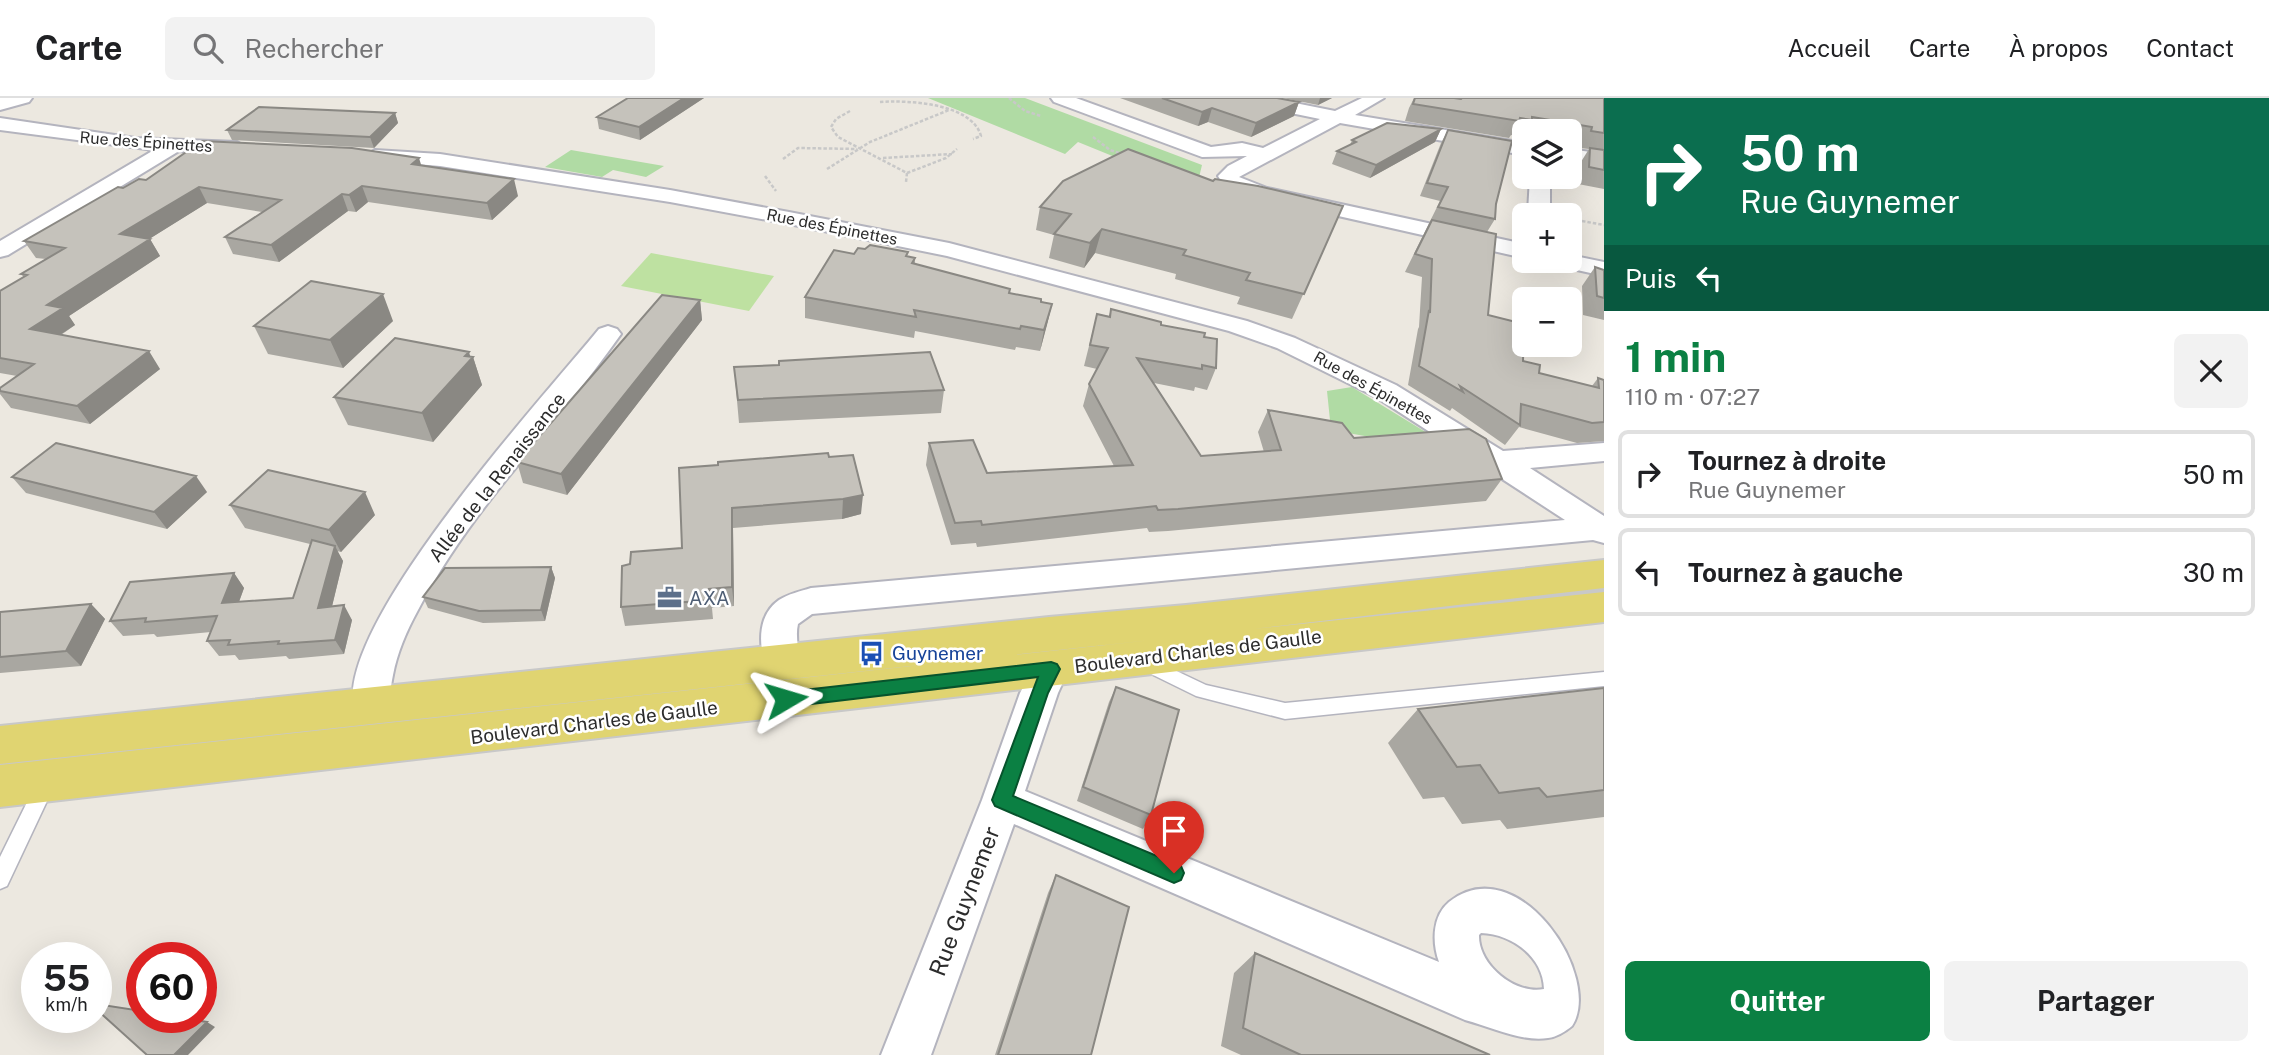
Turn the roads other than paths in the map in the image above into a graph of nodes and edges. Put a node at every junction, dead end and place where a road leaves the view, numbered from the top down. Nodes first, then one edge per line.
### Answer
1 (22, 98) edge
2 (1060, 98) edge
3 (1098, 98) edge
4 (1244, 98) edge
5 (1375, 98) edge
6 (0, 104) edge
7 (1080, 106) junction
8 (1340, 117) junction
9 (0, 124) edge
10 (175, 146) junction
11 (1512, 147) edge
12 (257, 149) edge
13 (351, 154) edge
14 (1265, 155) junction
15 (1582, 157) edge
16 (1604, 160) edge
17 (1512, 248) edge
18 (0, 250) edge
19 (1582, 264) edge
20 (1604, 269) edge
21 (608, 334) dead end
22 (1604, 452) edge
23 (1499, 461) junction
24 (1603, 530) edge
25 (1604, 574) edge
26 (1604, 607) edge
27 (1135, 658) junction
28 (782, 662) junction
29 (1051, 669) junction
30 (1604, 679) edge
31 (370, 705) junction
32 (0, 745) edge
33 (48, 781) junction
34 (0, 786) edge
35 (1002, 800) junction
36 (0, 880) edge
37 (1506, 1006) dead end
38 (906, 1055) edge

1 - 6 main road
2 - 7 street
3 - 7 street
4 - 8 street
5 - 8 street
7 - 14 street
8 - 11 street
8 - 14 street
9 - 10 street, Rue des Épinettes
10 - 12 street, Rue des Épinettes
10 - 18 street
13 - 23 street, Rue des Épinettes
14 - 17 street
15 - 16 street
19 - 20 street
21 - 31 street, Allée de la Renaissance
22 - 23 street
23 - 24 street, Rue des Épinettes
24 - 28 street
25 - 28 main road, Boulevard Charles de Gaulle
26 - 27 main road, Boulevard Charles de Gaulle
27 - 29 main road, Boulevard Charles de Gaulle
27 - 30 lane
28 - 31 main road, Boulevard Charles de Gaulle
29 - 33 main road, Boulevard Charles de Gaulle
29 - 35 street, Rue Guynemer
31 - 32 main road, Boulevard Charles de Gaulle
33 - 34 main road, Boulevard Charles de Gaulle
33 - 36 lane
35 - 37 street
35 - 38 street, Rue Guynemer

